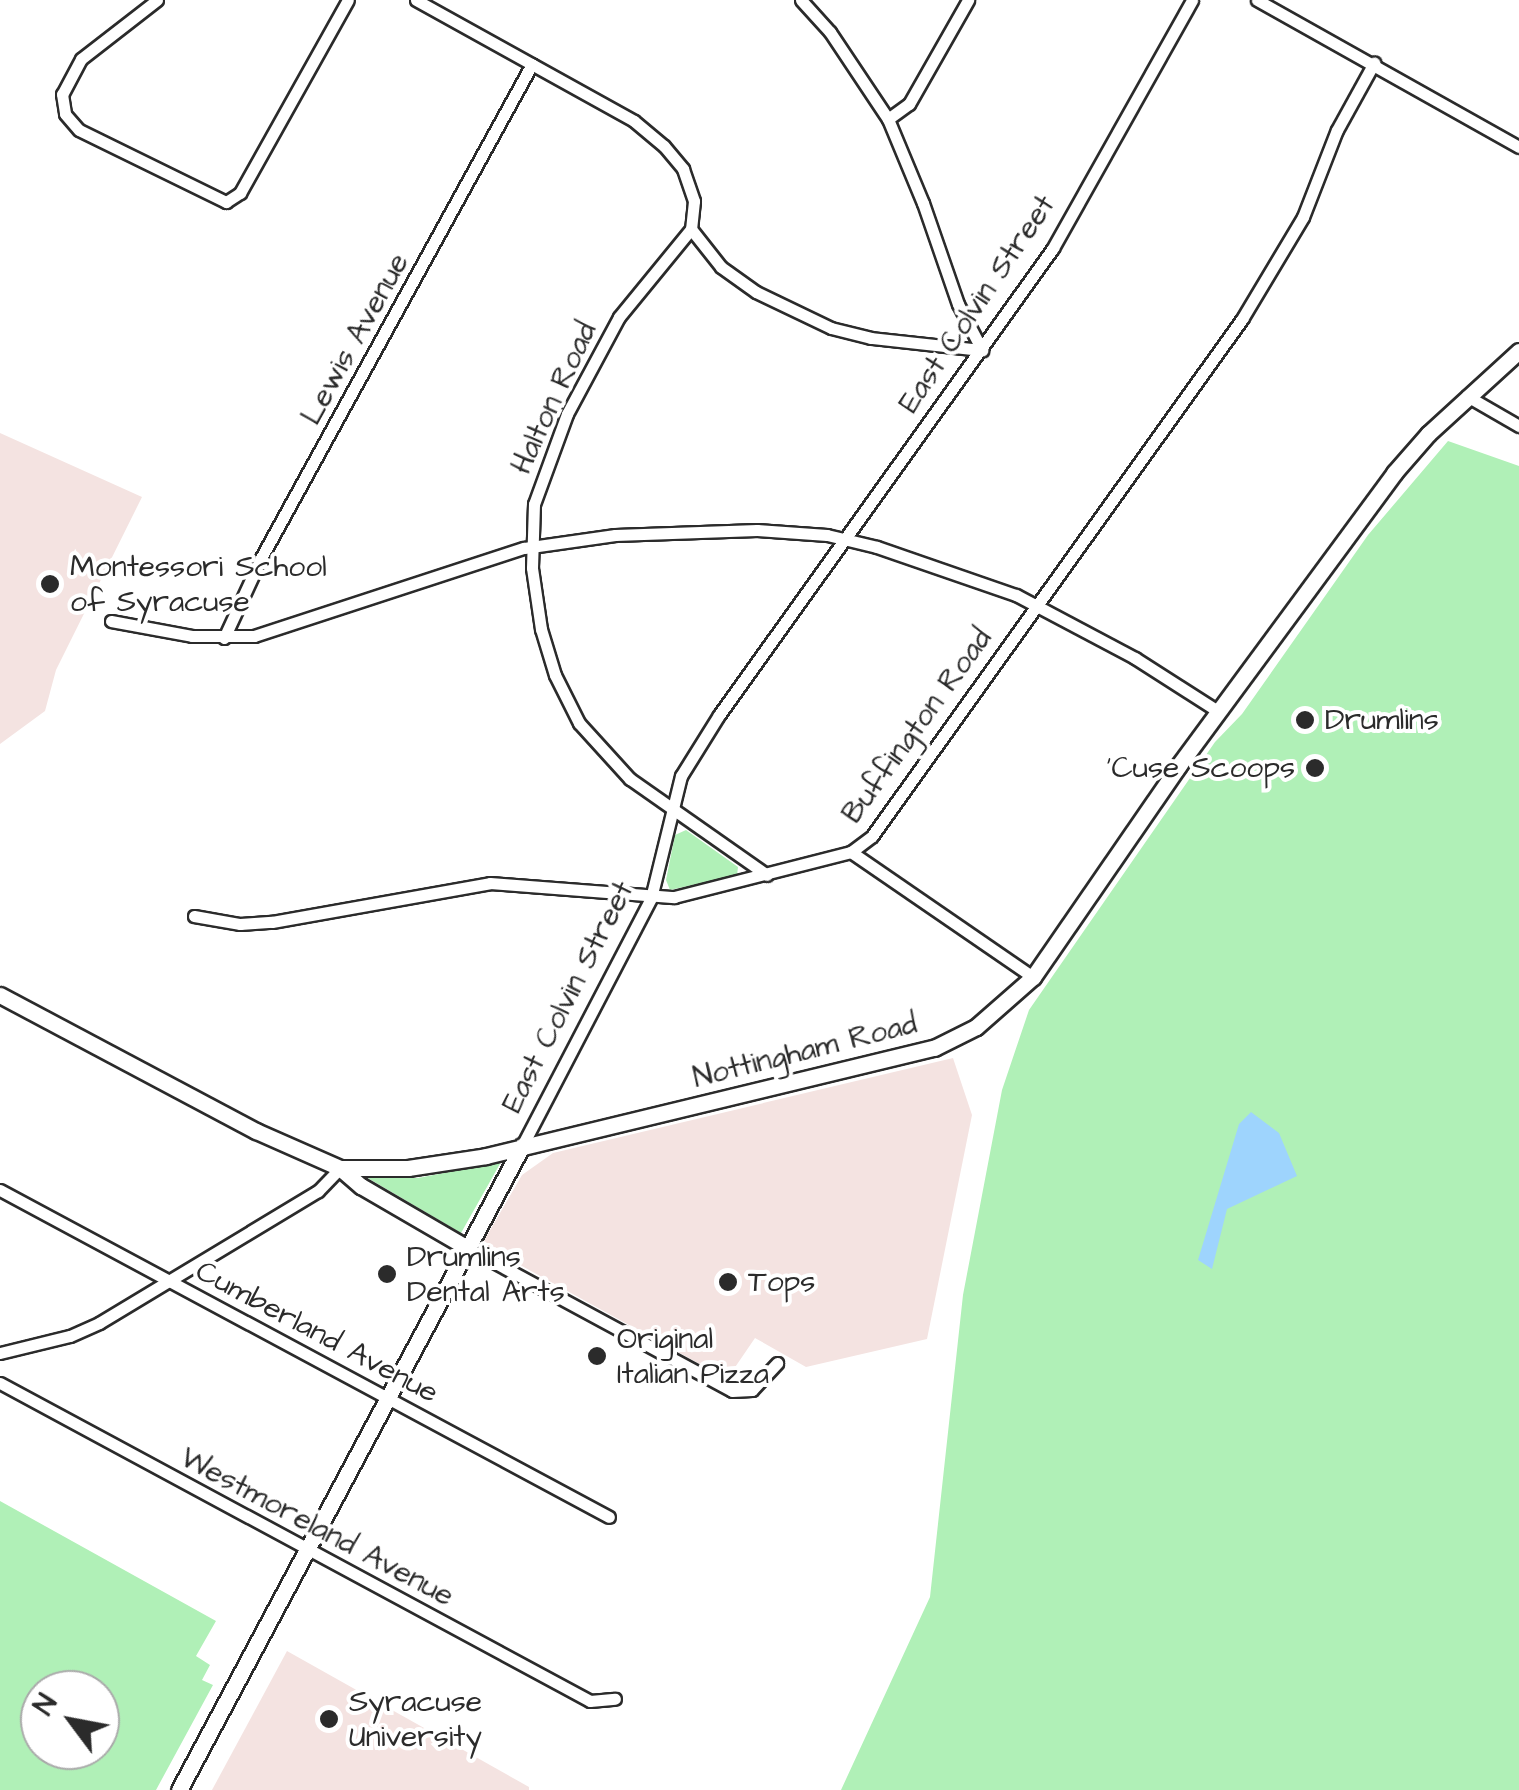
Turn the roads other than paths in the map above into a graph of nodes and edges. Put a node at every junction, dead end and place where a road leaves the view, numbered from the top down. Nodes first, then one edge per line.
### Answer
1 (156, 0) edge
2 (348, 0) edge
3 (416, 0) edge
4 (800, 0) edge
5 (968, 0) edge
6 (1192, 0) edge
7 (1258, 0) edge
8 (1374, 63) junction
9 (532, 64) junction
10 (888, 120) junction
11 (1519, 147) edge
12 (691, 229) junction
13 (982, 350) junction
14 (1519, 352) edge
15 (1467, 396) junction
16 (1519, 426) edge
17 (845, 539) junction
18 (532, 546) junction
19 (1038, 605) junction
20 (111, 621) dead end
21 (224, 638) junction
22 (1218, 712) junction
23 (672, 809) junction
24 (852, 852) junction
25 (767, 875) junction
26 (652, 898) junction
27 (194, 916) dead end
28 (1033, 977) junction
29 (0, 995) edge
30 (522, 1146) junction
31 (340, 1168) junction
32 (0, 1190) edge
33 (466, 1247) junction
34 (169, 1281) junction
35 (0, 1353) edge
36 (777, 1363) dead end
37 (0, 1383) edge
38 (386, 1398) junction
39 (609, 1517) dead end
40 (306, 1550) junction
41 (615, 1699) dead end
42 (179, 1790) edge

1 - 2 street
3 - 9 street
4 - 10 street
5 - 10 street
6 - 13 street, East Colvin Street
7 - 8 street
8 - 11 street
8 - 19 street, Buffington Road
9 - 12 street
9 - 21 street, Lewis Avenue
10 - 13 street
12 - 13 street
12 - 18 street, Halton Road
13 - 17 street, East Colvin Street
14 - 15 street, Nottingham Road
15 - 16 street
15 - 22 street, Nottingham Road
17 - 18 street
17 - 19 street
17 - 23 street, East Colvin Street
18 - 21 street
18 - 23 street, Halton Road
19 - 22 street
19 - 24 street, Buffington Road
20 - 21 street
22 - 28 street, Nottingham Road
23 - 25 street, Halton Road
23 - 26 street, East Colvin Street
24 - 25 street, Buffington Road
24 - 28 street
25 - 26 street, Buffington Road
26 - 27 street, Buffington Road
26 - 30 street, East Colvin Street
28 - 30 street, Nottingham Road
29 - 31 street, Nottingham Road
30 - 31 street, Nottingham Road
30 - 33 street, East Colvin Street
31 - 33 street
31 - 34 street
32 - 34 street, Cumberland Avenue
33 - 36 street
33 - 38 street, East Colvin Street
34 - 35 street
34 - 38 street, Cumberland Avenue
37 - 40 street, Westmoreland Avenue
38 - 39 street, Cumberland Avenue
38 - 40 street, East Colvin Street
40 - 41 street, Westmoreland Avenue
40 - 42 street, East Colvin Street

